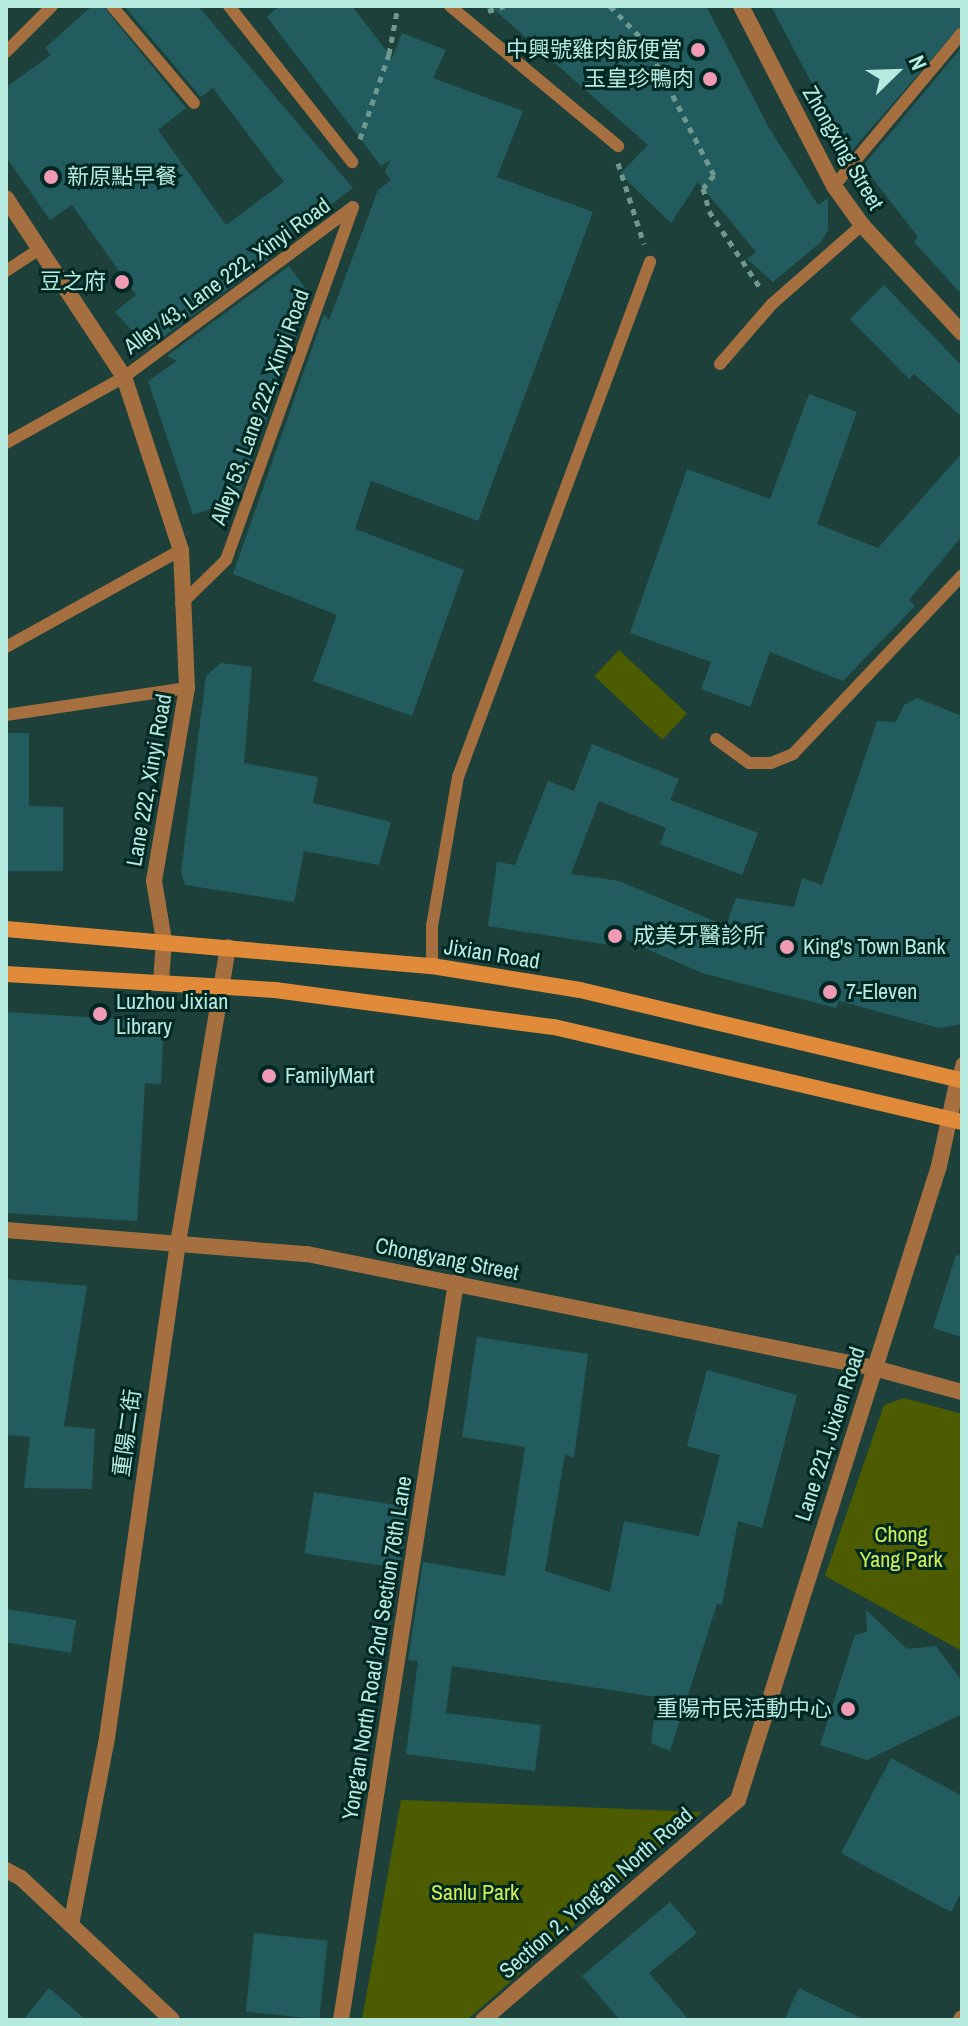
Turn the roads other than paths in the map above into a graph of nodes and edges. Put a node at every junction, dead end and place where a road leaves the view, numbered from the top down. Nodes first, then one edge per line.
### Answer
1 (52, 6) edge
2 (112, 6) edge
3 (229, 6) edge
4 (450, 6) edge
5 (741, 6) edge
6 (962, 33) edge
7 (6, 52) edge
8 (194, 103) dead end
9 (618, 146) road end
10 (352, 162) road end
11 (834, 186) junction
12 (6, 198) edge
13 (353, 207) joint
14 (862, 225) junction
15 (41, 248) junction
16 (650, 262) road end
17 (6, 271) edge
18 (962, 333) edge
19 (720, 364) dead end
20 (124, 377) junction
21 (6, 443) edge
22 (181, 550) junction
23 (962, 575) edge
24 (181, 604) junction
25 (6, 647) edge
26 (187, 688) junction
27 (6, 715) edge
28 (716, 739) dead end
29 (6, 929) edge
30 (164, 941) junction
31 (228, 947) junction
32 (432, 966) junction
33 (6, 974) edge
34 (161, 982) junction
35 (223, 989) junction
36 (961, 1074) edge
37 (956, 1120) edge
38 (6, 1230) edge
39 (178, 1243) junction
40 (456, 1282) junction
41 (874, 1368) junction
42 (962, 1392) edge
43 (738, 1800) joint
44 (6, 1870) edge
45 (71, 1925) junction
46 (172, 2020) edge
47 (341, 2020) edge
48 (483, 2020) edge

1 - 7 lane
2 - 8 lane
3 - 10 lane
4 - 9 lane
5 - 11 street, Zhongxing Street
6 - 11 lane
11 - 14 street, Zhongxing Street
12 - 15 street, Lane 222, Xinyi Road
13 - 20 lane, Alley 43, Lane 222, Xinyi Road
13 - 24 lane, Alley 53, Lane 222, Xinyi Road
14 - 18 street, Zhongxing Street
14 - 19 lane
15 - 17 lane
15 - 20 street, Lane 222, Xinyi Road
16 - 32 lane
20 - 21 lane, Alley 43, Lane 222, Xinyi Road
20 - 22 street, Lane 222, Xinyi Road
22 - 24 street, Lane 222, Xinyi Road
22 - 25 lane
23 - 28 lane
24 - 26 street, Lane 222, Xinyi Road
26 - 27 lane
26 - 30 street, Lane 222, Xinyi Road
29 - 30 main road, Jixian Road
30 - 31 main road, Jixian Road
30 - 34 street, Lane 222, Xinyi Road
31 - 32 main road, Jixian Road
31 - 35 street, 重陽二街
32 - 36 main road, Jixian Road
33 - 34 main road
34 - 35 main road
35 - 37 main road
35 - 39 street, 重陽二街
36 - 37 street, Lane 221, Jixien Road
37 - 41 street, Lane 221, Jixien Road
38 - 39 street, Chongyang Street
39 - 40 street, Chongyang Street
39 - 45 street, 重陽二街
40 - 41 street, Chongyang Street
40 - 47 street, Yong'an North Road 2nd Section 76th Lane
41 - 42 street, Chongyang Street
41 - 43 street, Lane 221, Jixien Road
43 - 48 street, Section 2, Yong'an North Road
44 - 45 street
45 - 46 street

